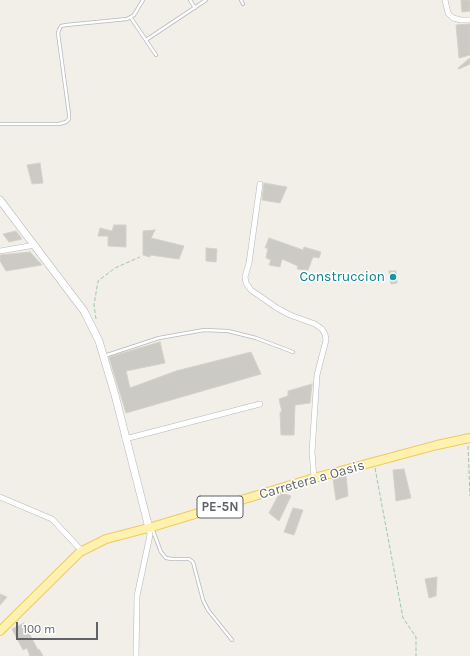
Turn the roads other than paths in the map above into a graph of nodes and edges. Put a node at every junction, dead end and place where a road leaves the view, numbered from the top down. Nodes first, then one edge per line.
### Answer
1 (143, 0) edge
2 (190, 0) edge
3 (206, 0) edge
4 (241, 0) edge
5 (445, 0) edge
6 (243, 4) dead end
7 (195, 8) junction
8 (131, 18) junction
9 (470, 20) edge
10 (146, 40) junction
11 (156, 55) dead end
12 (0, 124) edge
13 (260, 184) dead end
14 (0, 200) edge
15 (35, 245) junction
16 (0, 251) edge
17 (293, 352) dead end
18 (104, 356) junction
19 (260, 404) dead end
20 (469, 438) edge
21 (125, 439) junction
22 (314, 478) junction
23 (0, 497) edge
24 (150, 528) junction
25 (82, 550) junction
26 (0, 631) edge
27 (232, 640) dead end
28 (136, 656) edge

1 - 8 lane
2 - 7 lane
3 - 7 lane
4 - 6 lane
5 - 9 street
7 - 10 lane
8 - 10 lane
8 - 12 lane
10 - 11 lane
13 - 22 street
14 - 15 street
15 - 16 street
15 - 18 street
17 - 18 lane
18 - 21 street
19 - 21 street
20 - 22 main road, Carretera a Oasis / PE-5N
21 - 24 street
22 - 24 main road, Carretera a Oasis / PE-5N
23 - 25 street
24 - 25 main road, Carretera a Oasis / PE-5N
24 - 27 lane
24 - 28 street
25 - 26 main road, Carretera a Oasis / PE-5N

